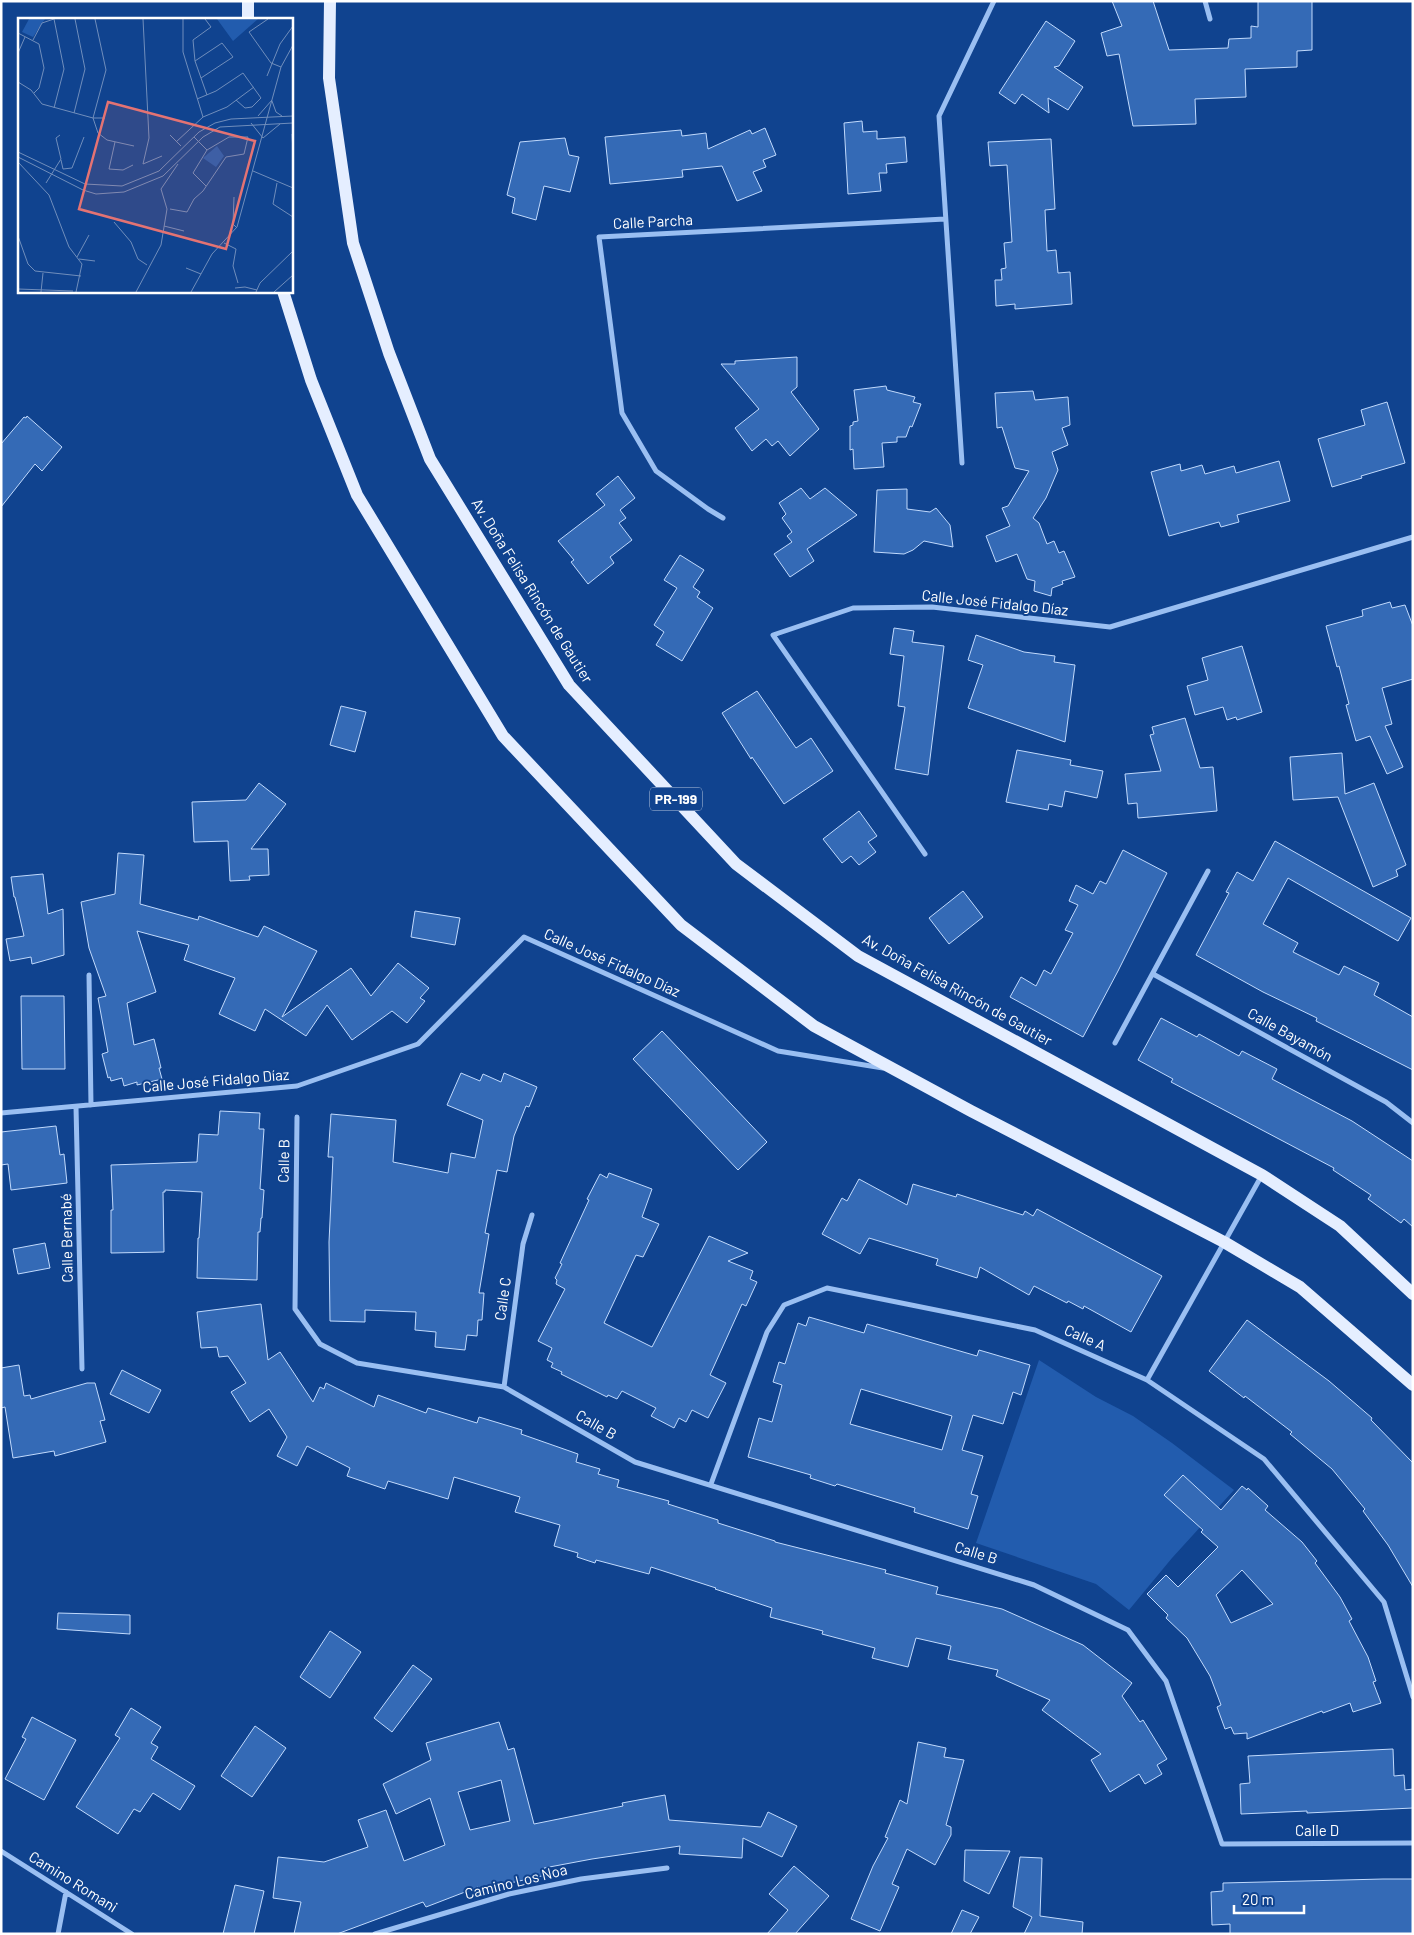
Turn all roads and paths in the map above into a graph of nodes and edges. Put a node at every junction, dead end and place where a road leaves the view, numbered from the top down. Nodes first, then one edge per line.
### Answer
1 (248, 1) edge
2 (330, 1) edge
3 (994, 1) edge
4 (1205, 1) edge
5 (248, 18) edge
6 (1210, 19) dead end
7 (945, 219) junction
8 (283, 292) edge
9 (962, 463) dead end
10 (723, 518) dead end
11 (1413, 538) edge
12 (925, 854) dead end
13 (1208, 871) dead end
14 (1153, 974) junction
15 (89, 975) dead end
16 (1115, 1043) dead end
17 (896, 1070) junction
18 (91, 1106) junction
19 (76, 1107) junction
20 (1, 1113) edge
21 (297, 1117) dead end
22 (1413, 1123) edge
23 (1262, 1175) junction
24 (532, 1215) dead end
25 (1224, 1242) junction
26 (1413, 1294) edge
27 (82, 1369) dead end
28 (1147, 1380) junction
29 (1413, 1385) edge
30 (504, 1387) junction
31 (711, 1484) junction
32 (1413, 1697) edge
33 (1413, 1843) edge
34 (1222, 1844) joint
35 (1, 1851) edge
36 (666, 1868) dead end
37 (66, 1892) junction
38 (58, 1934) edge
39 (132, 1934) edge
40 (375, 1934) edge

1 - 5 main road
2 - 23 main road, Av. Doña Felisa Rincón de Gautier / PR-199
3 - 7 street
4 - 6 street
7 - 9 street
7 - 10 street, Calle Parcha
8 - 17 main road
11 - 12 street, Calle José Fidalgo Díaz
13 - 14 street
14 - 16 street
14 - 22 street, Calle Bayamón
15 - 18 street
17 - 18 street, Calle José Fidalgo Díaz
17 - 25 main road
18 - 19 street, Calle José Fidalgo Díaz
19 - 20 street, Calle José Fidalgo Díaz
19 - 27 street, Calle Bernabé
21 - 30 street, Calle B
23 - 25 street
23 - 26 main road, Av. Doña Felisa Rincón de Gautier / PR-199
24 - 30 street, Calle C
25 - 28 street
25 - 29 main road
28 - 31 street, Calle A
28 - 32 street, Calle A
30 - 31 street, Calle B
31 - 34 street, Calle B
33 - 34 street, Calle D
35 - 37 street, Camino Romani
36 - 40 street, Camino Los Noa
37 - 38 street
37 - 39 street, Camino Romani

